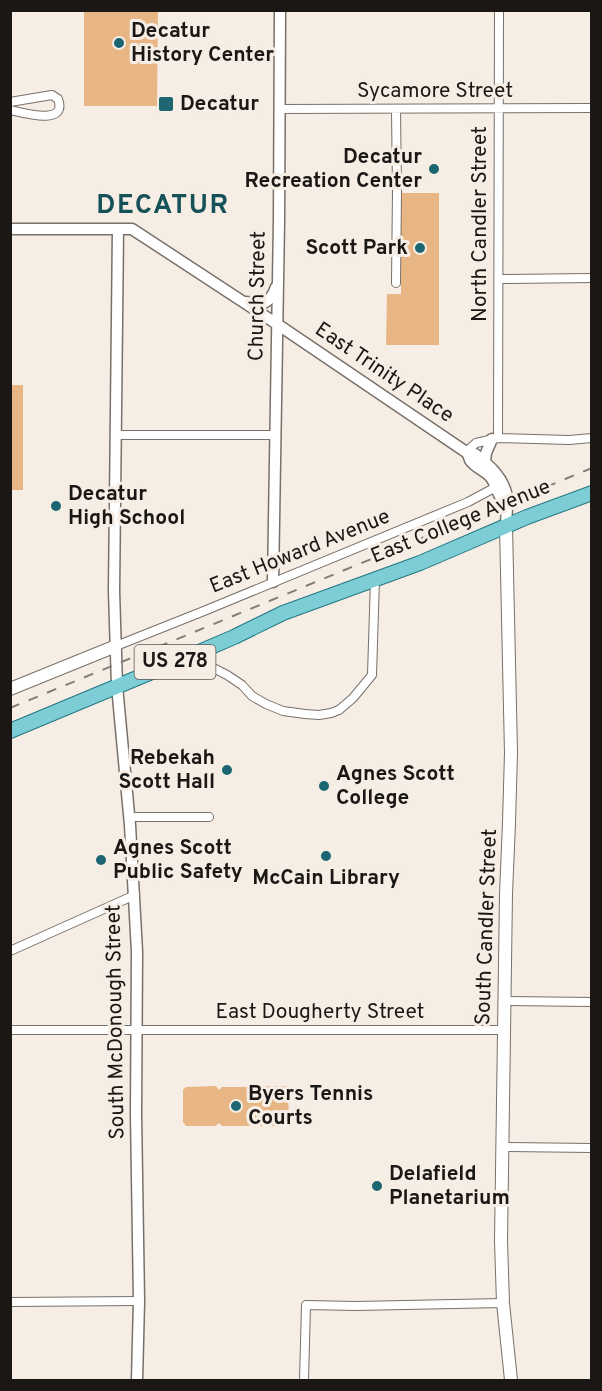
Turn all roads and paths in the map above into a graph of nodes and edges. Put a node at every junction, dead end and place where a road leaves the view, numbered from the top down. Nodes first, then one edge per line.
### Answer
1 (280, 10) edge
2 (499, 10) edge
3 (10, 102) edge
4 (498, 108) junction
5 (591, 108) edge
6 (10, 110) edge
7 (279, 110) junction
8 (396, 110) junction
9 (10, 229) edge
10 (118, 229) junction
11 (591, 278) edge
12 (499, 279) junction
13 (396, 283) dead end
14 (277, 284) junction
15 (240, 300) junction
16 (277, 324) junction
17 (116, 435) junction
18 (275, 435) junction
19 (591, 438) edge
20 (495, 439) junction
21 (467, 453) junction
22 (485, 462) junction
23 (494, 483) junction
24 (591, 493) edge
25 (506, 504) junction
26 (506, 526) junction
27 (375, 579) junction
28 (273, 582) junction
29 (116, 646) junction
30 (190, 656) junction
31 (117, 686) junction
32 (10, 688) edge
33 (10, 731) edge
34 (129, 817) junction
35 (208, 817) dead end
36 (135, 895) junction
37 (10, 951) edge
38 (504, 1001) junction
39 (591, 1002) edge
40 (10, 1030) edge
41 (136, 1030) junction
42 (503, 1030) junction
43 (502, 1147) junction
44 (591, 1148) edge
45 (139, 1301) junction
46 (10, 1302) edge
47 (503, 1303) junction
48 (137, 1380) edge
49 (304, 1380) edge
50 (511, 1380) edge

1 - 7 street, Church Street
2 - 4 street, North Candler Street
3 - 6 street
4 - 5 street, Sycamore Street
4 - 8 street, Sycamore Street
4 - 12 street, North Candler Street
7 - 8 street, Sycamore Street
7 - 14 street, Church Street
8 - 13 street
9 - 10 street, East Trinity Place
10 - 15 street, East Trinity Place
10 - 17 street, South McDonough Street
11 - 12 street
12 - 20 street, North Candler Street
14 - 15 street
14 - 16 street, Church Street
15 - 16 street, East Trinity Place
16 - 18 street, Church Street
16 - 21 street, East Trinity Place
17 - 18 street
17 - 29 street, South McDonough Street
18 - 28 street, Church Street
19 - 20 street
20 - 21 street
20 - 22 street
21 - 22 street, East Trinity Place
21 - 23 street, East Trinity Place
22 - 25 street, East Trinity Place
23 - 25 street
23 - 28 street, East Howard Avenue
24 - 26 main road, East College Avenue / US 278
25 - 26 street, South Candler Street
26 - 27 main road, East College Avenue / US 278
26 - 38 main road, South Candler Street
27 - 30 main road, East College Avenue / US 278
27 - 30 street
28 - 29 street, East Howard Avenue
29 - 31 street, South McDonough Street
29 - 32 main road
30 - 31 main road, East College Avenue / US 278
31 - 33 main road, US 278
31 - 34 street, South McDonough Street
34 - 35 street
34 - 36 street, South McDonough Street
36 - 37 street
36 - 41 street, South McDonough Street
38 - 39 street
38 - 42 main road, South Candler Street
40 - 41 street, East Dougherty Street
41 - 42 street, East Dougherty Street
41 - 45 street, South McDonough Street
42 - 43 main road, South Candler Street
43 - 44 street
43 - 47 main road, South Candler Street
45 - 46 street
45 - 48 street, South McDonough Street
47 - 49 street
47 - 50 main road, South Candler Street

